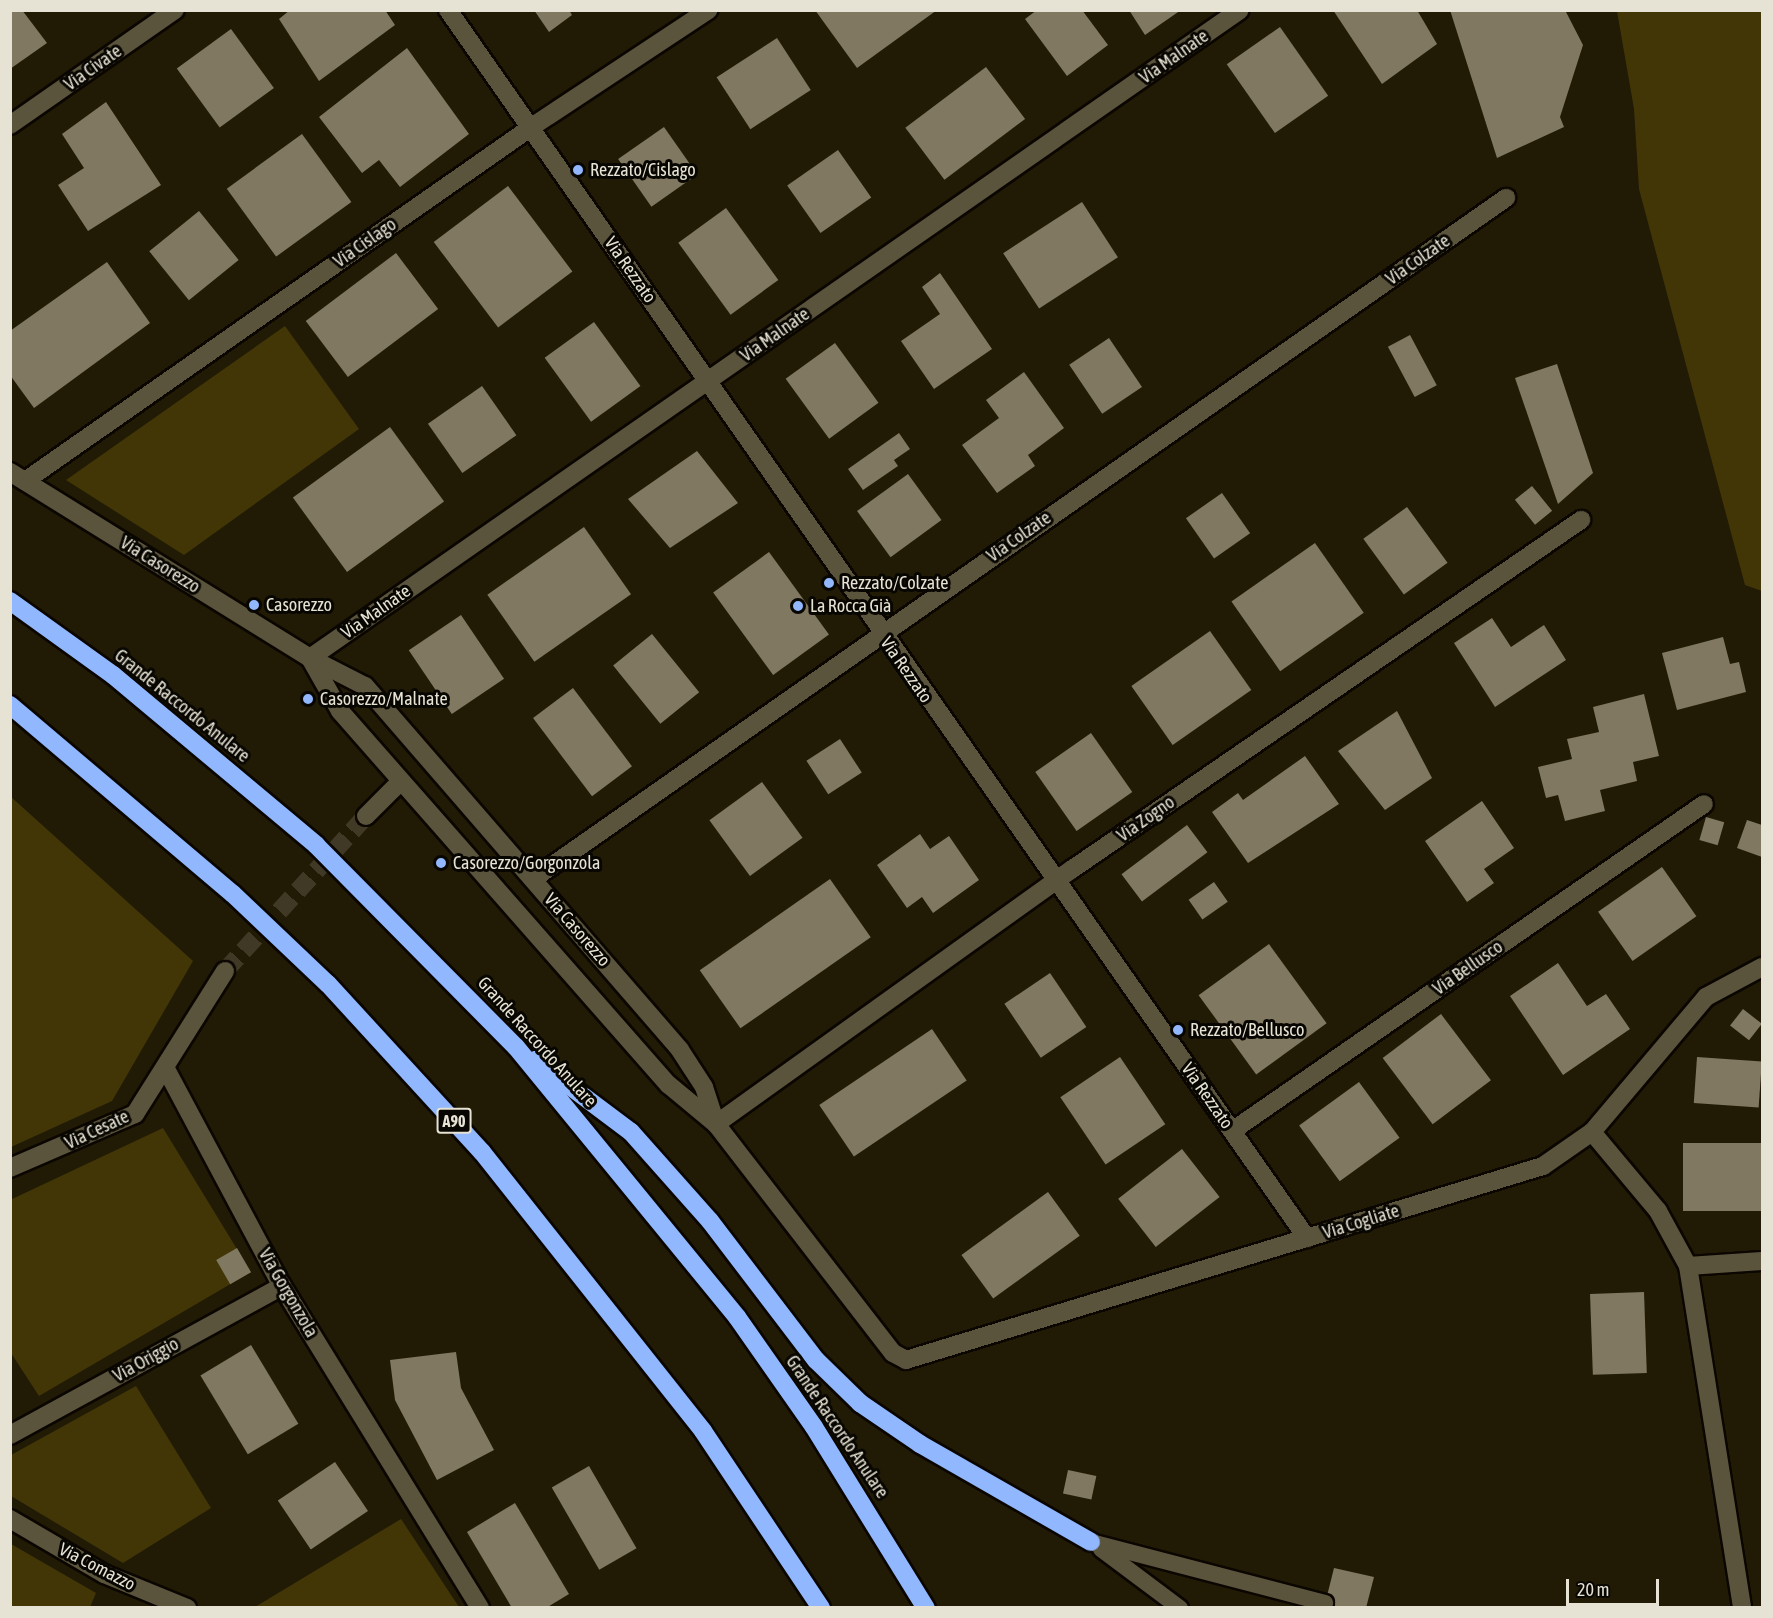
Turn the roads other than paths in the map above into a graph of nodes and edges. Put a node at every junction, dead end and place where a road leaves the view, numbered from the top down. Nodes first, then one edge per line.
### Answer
1 (175, 10) edge
2 (448, 10) edge
3 (708, 10) edge
4 (1240, 11) edge
5 (10, 125) edge
6 (530, 128) junction
7 (1506, 198) dead end
8 (709, 381) junction
9 (18, 477) edge
10 (1581, 520) dead end
11 (10, 601) edge
12 (880, 633) junction
13 (310, 658) junction
14 (10, 705) edge
15 (401, 781) junction
16 (1704, 804) dead end
17 (366, 816) tunnel mouth
18 (533, 879) junction
19 (1058, 883) junction
20 (1762, 967) edge
21 (225, 971) tunnel mouth
22 (516, 1047) junction
23 (166, 1071) junction
24 (716, 1124) junction
25 (1232, 1131) junction
26 (1592, 1132) junction
27 (10, 1168) edge
28 (1308, 1238) junction
29 (1762, 1261) edge
30 (1688, 1266) junction
31 (282, 1286) junction
32 (893, 1353) joint
33 (10, 1435) edge
34 (10, 1519) edge
35 (1091, 1542) junction
36 (1325, 1604) dead end
37 (187, 1608) edge
38 (480, 1608) edge
39 (821, 1608) edge
40 (926, 1608) edge
41 (1180, 1608) edge
42 (1743, 1608) edge

1 - 5 street, Via Civate
2 - 6 street, Via Rezzato
3 - 6 street, Via Cislago
4 - 8 street, Via Malnate
6 - 8 street, Via Rezzato
6 - 9 street, Via Cislago
7 - 12 street, Via Colzate
8 - 12 street, Via Rezzato
8 - 13 street, Via Malnate
9 - 13 street, Via Casorezzo
10 - 19 street, Via Zogno
11 - 22 highway, Grande Raccordo Anulare
12 - 18 street, Via Colzate
12 - 19 street, Via Rezzato
13 - 15 street, Via Casorezzo
13 - 18 street, Via Casorezzo
14 - 39 highway, A90
15 - 17 street
15 - 24 street, Via Casorezzo
16 - 25 street, Via Bellusco
18 - 24 street, Via Casorezzo
19 - 24 street, Via Zogno
19 - 25 street, Via Rezzato
20 - 26 street, Via Cogliate
21 - 23 street
22 - 35 highway
22 - 40 highway, Grande Raccordo Anulare
23 - 27 street, Via Cesate
23 - 31 street, Via Gorgonzola
24 - 32 street, Via Casorezzo
25 - 28 street, Via Rezzato
26 - 28 street, Via Cogliate
26 - 30 street
28 - 32 street, Via Cogliate
29 - 30 street
30 - 42 street
31 - 33 street, Via Origgio
31 - 38 street, Via Gorgonzola
34 - 37 street, Via Comazzo
35 - 36 lane
35 - 41 lane

